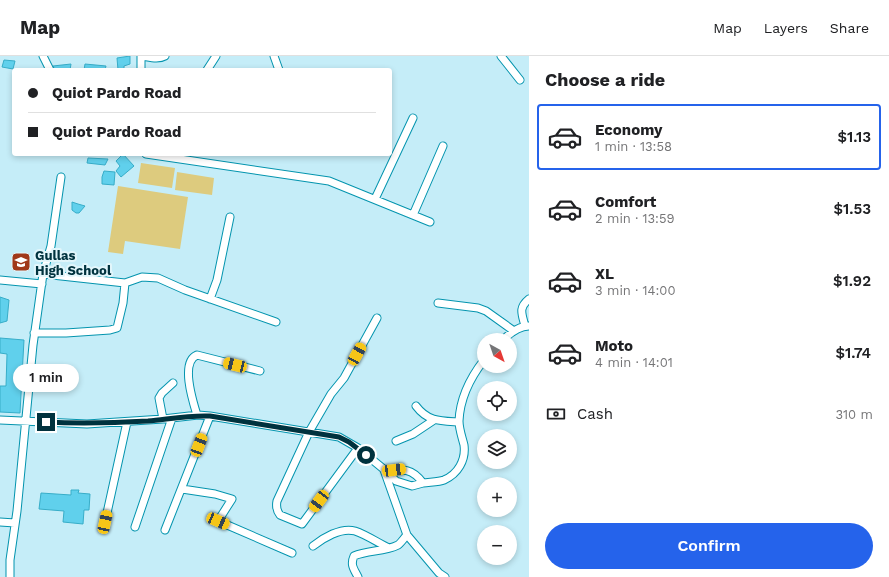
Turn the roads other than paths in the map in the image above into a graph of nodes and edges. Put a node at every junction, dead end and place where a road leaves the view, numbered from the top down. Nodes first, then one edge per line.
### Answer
1 (43, 56) edge
2 (141, 56) edge
3 (165, 56) edge
4 (216, 56) edge
5 (274, 56) edge
6 (501, 56) edge
7 (49, 68) edge
8 (141, 68) edge
9 (208, 68) edge
10 (278, 68) edge
11 (520, 80) dead end
12 (413, 118) dead end
13 (443, 146) dead end
14 (394, 154) edge
15 (160, 156) edge
16 (61, 177) dead end
17 (376, 199) junction
18 (413, 215) junction
19 (230, 217) dead end
20 (430, 222) dead end
21 (44, 274) junction
22 (0, 280) edge
23 (125, 282) junction
24 (42, 284) junction
25 (210, 299) junction
26 (529, 299) edge
27 (438, 303) dead end
28 (376, 318) dead end
29 (276, 322) dead end
30 (527, 326) edge
31 (514, 331) junction
32 (34, 333) junction
33 (512, 333) edge
34 (477, 370) edge
35 (260, 371) dead end
36 (173, 383) dead end
37 (416, 406) dead end
38 (196, 415) junction
39 (210, 416) junction
40 (172, 418) junction
41 (0, 420) edge
42 (26, 420) junction
43 (163, 420) junction
44 (434, 420) junction
45 (127, 422) junction
46 (459, 422) junction
47 (309, 432) junction
48 (396, 441) dead end
49 (358, 448) junction
50 (385, 470) junction
51 (423, 482) junction
52 (182, 489) junction
53 (0, 522) edge
54 (105, 522) dead end
55 (15, 523) junction
56 (135, 527) dead end
57 (164, 530) dead end
58 (407, 535) junction
59 (313, 546) dead end
60 (389, 548) junction
61 (292, 553) dead end
62 (10, 577) edge
63 (358, 577) edge
64 (445, 577) edge

1 - 7 street
2 - 3 street
2 - 8 street
4 - 9 street
5 - 10 street
6 - 11 street
12 - 14 street
13 - 18 street
14 - 17 street
15 - 17 street
16 - 21 street
17 - 18 street
18 - 20 street
19 - 25 street
21 - 23 street
21 - 24 street
22 - 24 street
23 - 25 street
23 - 32 street
24 - 32 street
25 - 29 street
26 - 30 street
27 - 31 street
28 - 47 street
30 - 31 street
31 - 33 street
32 - 42 street
34 - 46 street
35 - 38 street
36 - 43 street
37 - 44 street
38 - 39 street
38 - 40 street
39 - 47 street
39 - 52 street
40 - 43 street
40 - 56 street
41 - 42 street
42 - 45 street
42 - 55 street
43 - 45 street
44 - 46 street
44 - 48 street
45 - 54 street
46 - 51 street
47 - 49 street
47 - 49 street
49 - 50 street
50 - 51 street
50 - 51 street
50 - 58 street
52 - 57 street
52 - 61 street
53 - 55 street
55 - 62 street
58 - 60 street
58 - 64 street
59 - 60 street
60 - 63 street

